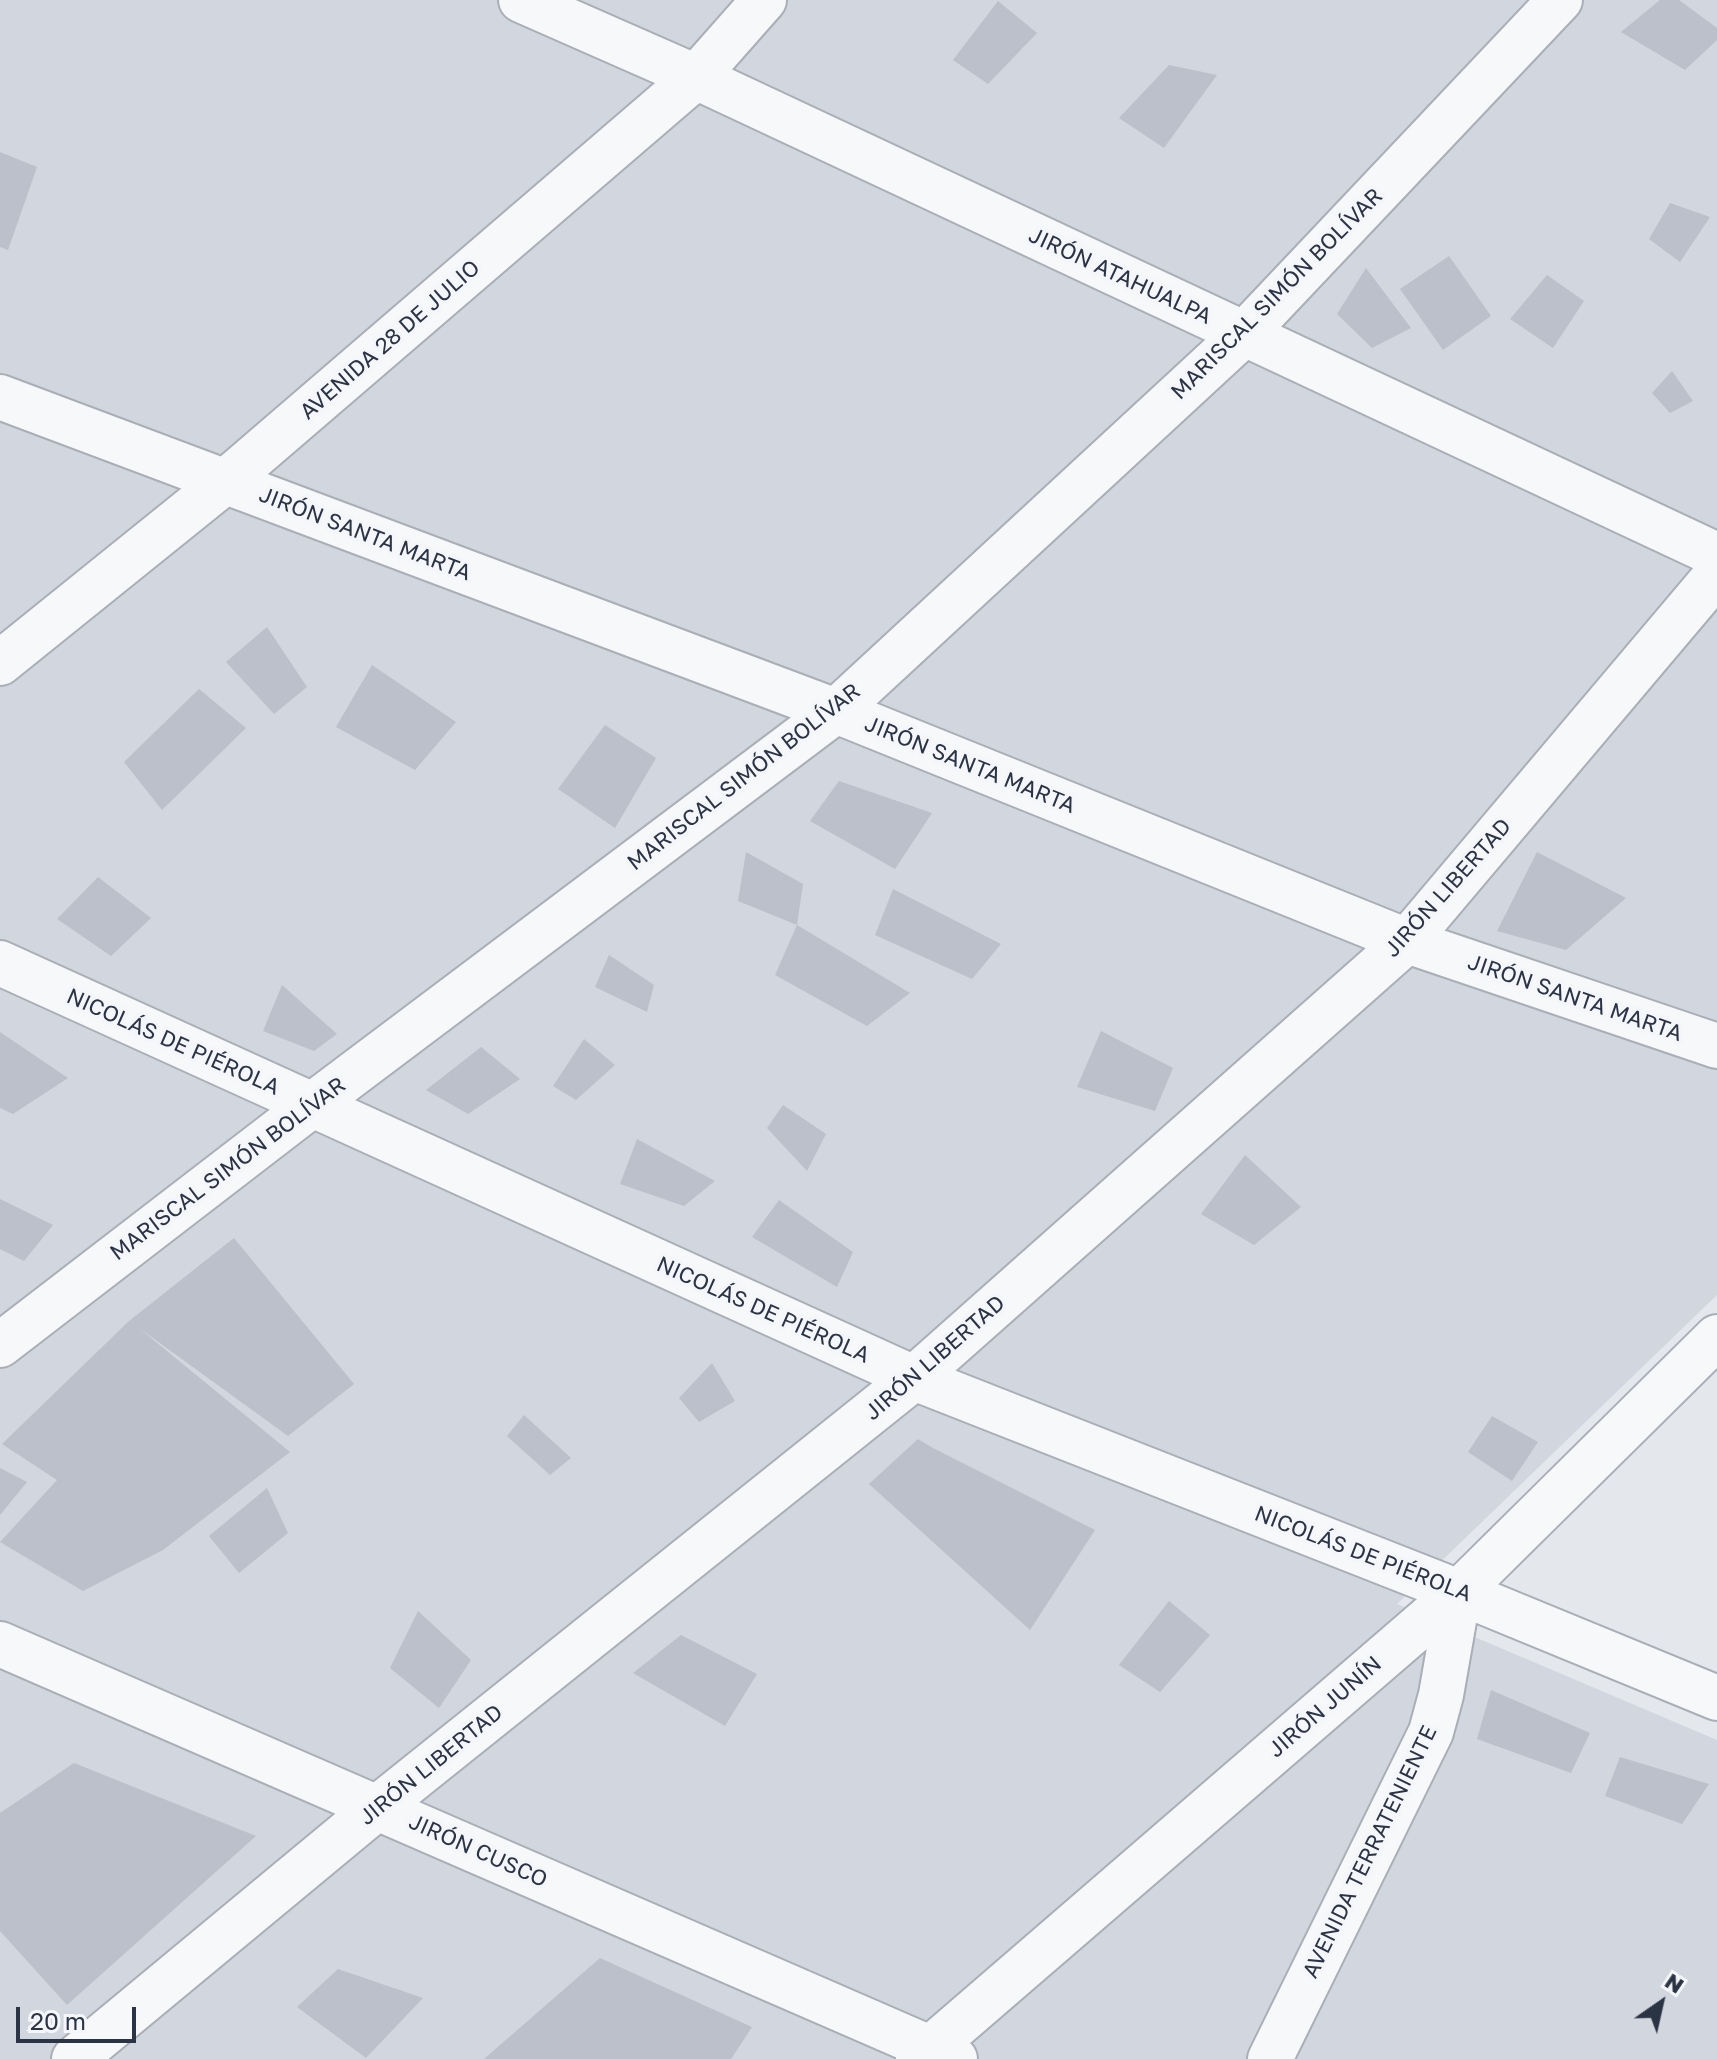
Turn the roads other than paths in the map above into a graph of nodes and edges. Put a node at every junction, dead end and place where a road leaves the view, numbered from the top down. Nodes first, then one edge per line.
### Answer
1 (521, 0) edge
2 (764, 0) edge
3 (1560, 0) edge
4 (696, 77) junction
5 (1244, 334) junction
6 (0, 397) edge
7 (226, 481) junction
8 (1717, 555) edge
9 (1717, 574) edge
10 (0, 663) edge
11 (836, 711) junction
12 (1407, 941) junction
13 (0, 963) edge
14 (1717, 1046) edge
15 (312, 1105) junction
16 (1717, 1337) edge
17 (0, 1345) edge
18 (914, 1378) junction
19 (1459, 1592) junction
20 (0, 1644) edge
21 (1717, 1698) edge
22 (378, 1807) junction
23 (934, 2055) edge
24 (74, 2059) edge
25 (1270, 2059) edge

1 - 4 street, JIRÓN ATAHUALPA
2 - 4 street, AVENIDA 28 DE JULIO
3 - 5 street, MARISCAL SIMÓN BOLÍVAR
4 - 5 street, JIRÓN ATAHUALPA
4 - 7 street, AVENIDA 28 DE JULIO
5 - 8 street, JIRÓN ATAHUALPA
5 - 11 street, MARISCAL SIMÓN BOLÍVAR
6 - 7 street, JIRÓN SANTA MARTA
7 - 10 street, AVENIDA 28 DE JULIO
7 - 11 street, JIRÓN SANTA MARTA
9 - 12 street, JIRÓN LIBERTAD
11 - 12 street, JIRÓN SANTA MARTA
11 - 15 street, MARISCAL SIMÓN BOLÍVAR
12 - 14 street, JIRÓN SANTA MARTA
12 - 18 street, JIRÓN LIBERTAD
13 - 15 street, NICOLÁS DE PIÉROLA
15 - 17 street, MARISCAL SIMÓN BOLÍVAR
15 - 18 street, NICOLÁS DE PIÉROLA
16 - 19 street, JIRÓN JUNÍN
18 - 19 street, NICOLÁS DE PIÉROLA
18 - 22 street, JIRÓN LIBERTAD
19 - 21 street, NICOLÁS DE PIÉROLA
19 - 23 street, JIRÓN JUNÍN
19 - 25 street, AVENIDA TERRATENIENTE
20 - 22 street, JIRÓN CUSCO
22 - 23 street, JIRÓN CUSCO
22 - 24 street, JIRÓN LIBERTAD

